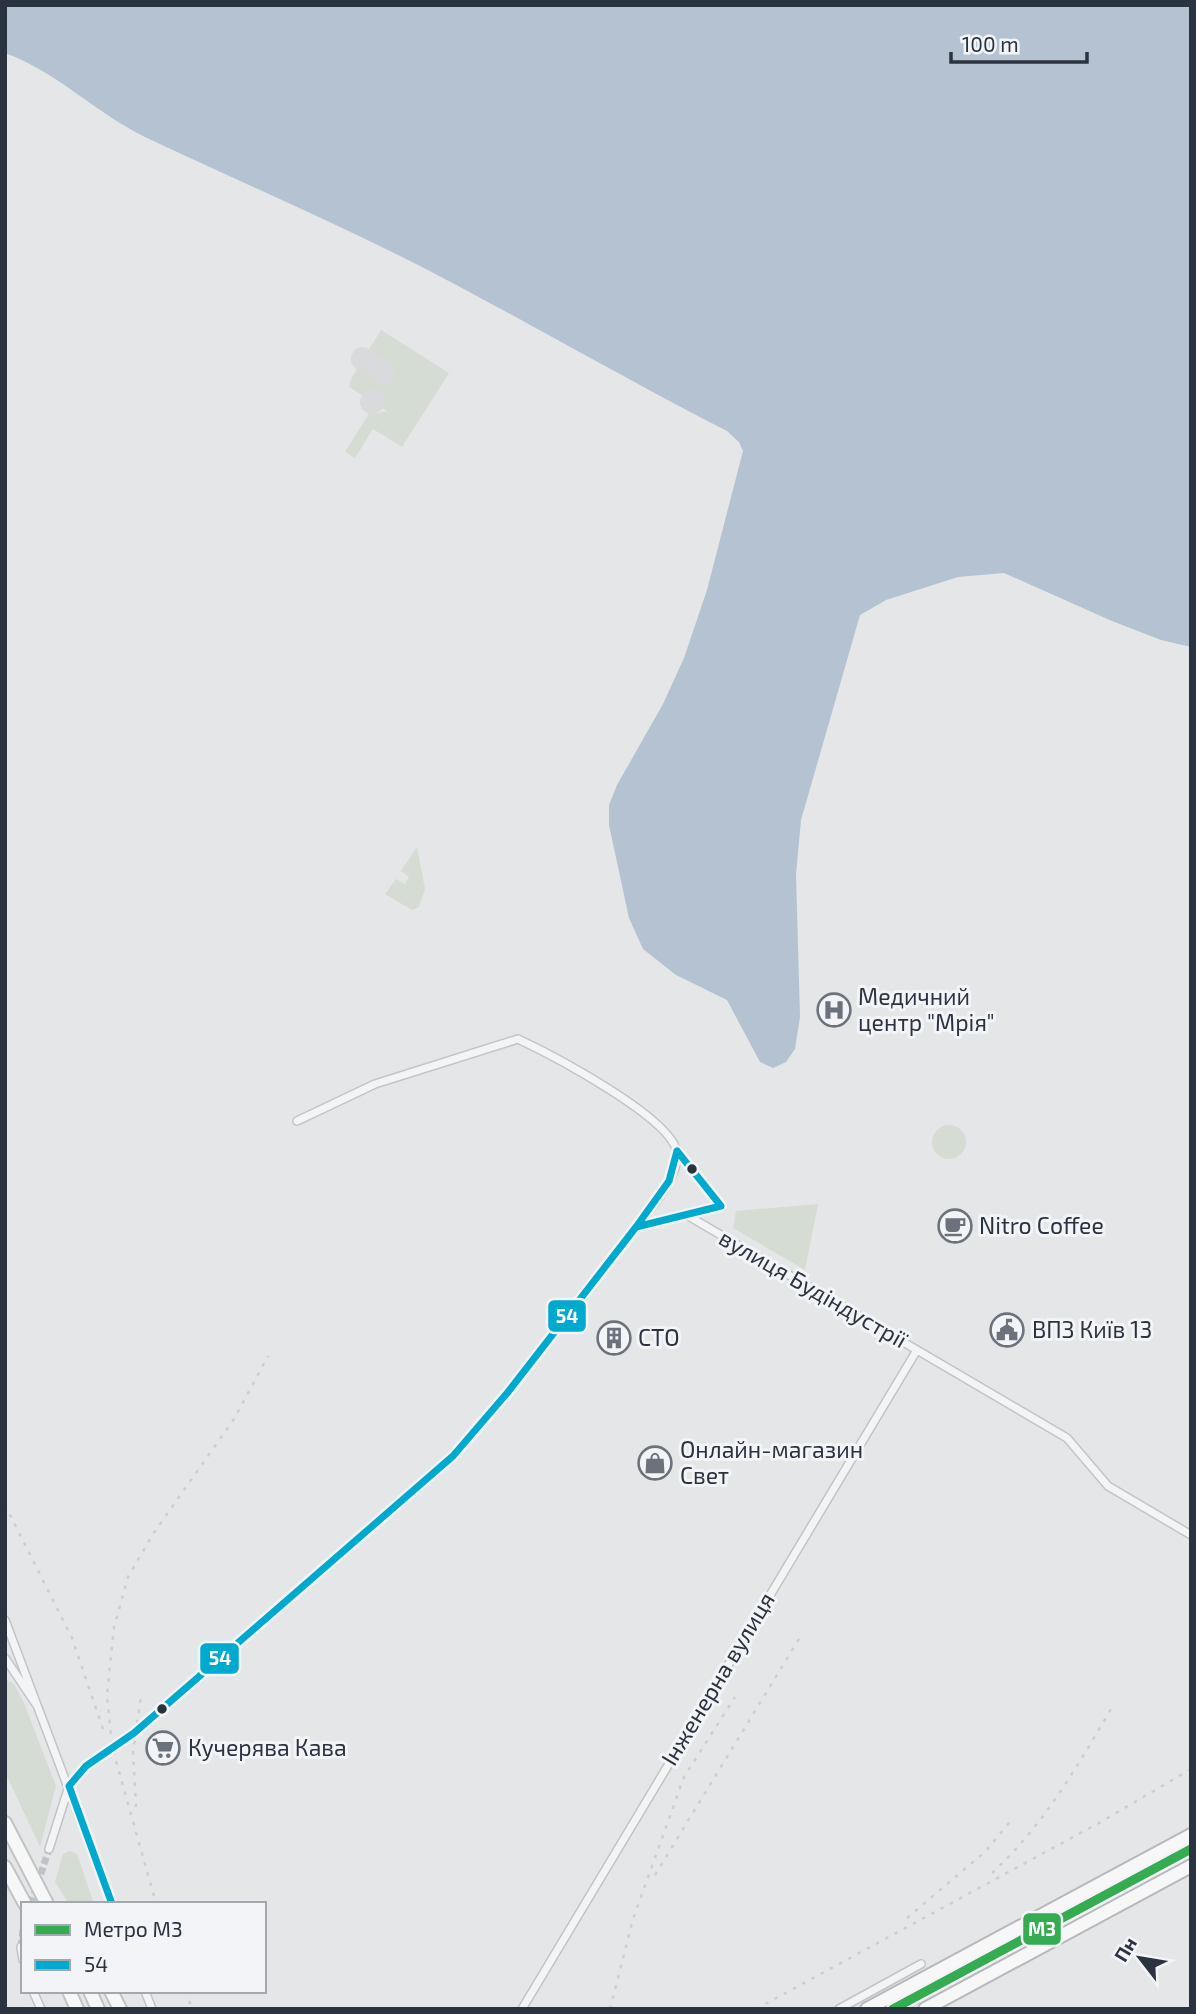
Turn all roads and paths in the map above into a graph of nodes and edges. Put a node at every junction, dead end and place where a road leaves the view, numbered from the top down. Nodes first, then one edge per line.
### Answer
1 (297, 1121) dead end
2 (636, 1227) junction
3 (917, 1350) junction
4 (1191, 1535) edge
5 (5, 1620) edge
6 (5, 1658) edge
7 (39, 1707) junction
8 (69, 1786) junction
9 (5, 1822) edge
10 (1191, 1835) edge
11 (49, 1849) tunnel mouth
12 (1191, 1852) edge
13 (1191, 1866) edge
14 (5, 1867) edge
15 (30, 1869) junction
16 (23, 1902) edge
17 (46, 1902) edge
18 (55, 1902) edge
19 (111, 1902) edge
20 (921, 1964) dead end
21 (34, 1993) edge
22 (70, 1993) edge
23 (91, 1993) edge
24 (112, 1993) edge
25 (41, 2009) edge
26 (77, 2009) edge
27 (98, 2009) edge
28 (121, 2009) edge
29 (522, 2009) edge
30 (839, 2009) edge
31 (867, 2009) edge
32 (898, 2009) edge
33 (925, 2009) edge

1 - 2 street
2 - 3 street, вулиця Будіндустрії
2 - 8 street
3 - 4 street, вулиця Будіндустрії
3 - 29 street, Інженерна вулиця
5 - 7 street
6 - 7 street
7 - 8 street
8 - 11 street
8 - 19 street
9 - 15 main road
10 - 31 main road
12 - 32 street
13 - 33 main road
14 - 16 main road
15 - 17 main road
15 - 18 main road
20 - 30 street
21 - 25 street
22 - 26 main road
23 - 27 main road
24 - 28 main road

